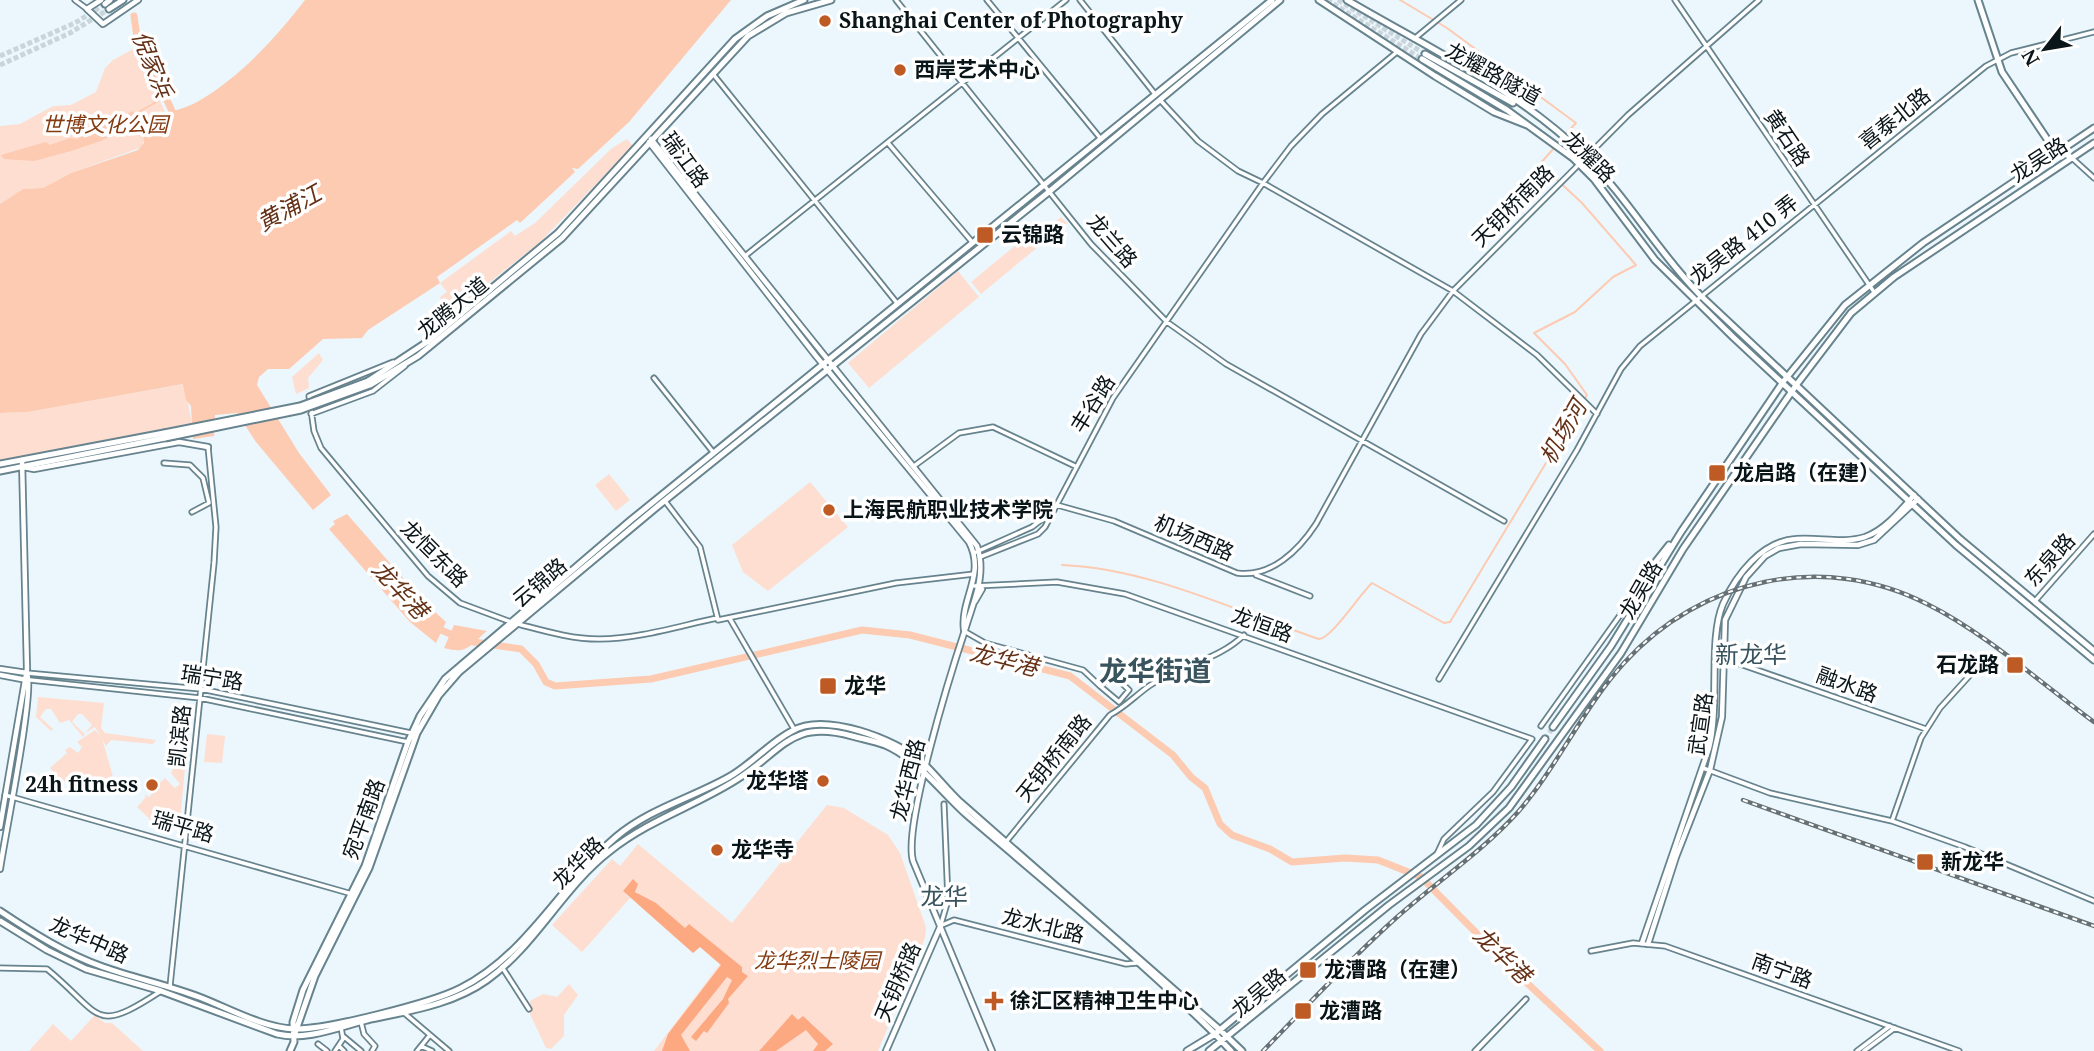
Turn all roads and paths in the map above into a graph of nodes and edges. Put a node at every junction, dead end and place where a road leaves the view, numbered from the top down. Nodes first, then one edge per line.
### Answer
1 (75, 0) edge
2 (123, 0) edge
3 (138, 0) edge
4 (804, 0) edge
5 (831, 0) edge
6 (895, 0) edge
7 (987, 0) edge
8 (1066, 0) edge
9 (1080, 0) edge
10 (1272, 0) edge
11 (1280, 0) edge
12 (1319, 0) edge
13 (1347, 0) edge
14 (1461, 0) edge
15 (1675, 0) edge
16 (1759, 0) edge
17 (1979, 0) edge
18 (105, 1) edge
19 (86, 9) junction
20 (109, 9) tunnel mouth
21 (2094, 32) edge
22 (1018, 38) junction
23 (1413, 39) junction
24 (1707, 47) junction
25 (1397, 52) junction
26 (1996, 59) junction
27 (712, 73) junction
28 (962, 83) junction
29 (1157, 97) junction
30 (1546, 122) junction
31 (1530, 126) junction
32 (2094, 128) edge
33 (1101, 139) junction
34 (649, 140) junction
35 (2094, 143) edge
36 (888, 144) junction
37 (2059, 152) junction
38 (1586, 156) junction
39 (2072, 158) junction
40 (1579, 164) junction
41 (2094, 178) edge
42 (1263, 183) junction
43 (1045, 185) junction
44 (1051, 191) junction
45 (815, 201) junction
46 (1814, 205) junction
47 (973, 243) junction
48 (744, 257) junction
49 (1868, 284) junction
50 (1453, 291) junction
51 (1874, 292) junction
52 (1700, 295) junction
53 (1695, 300) junction
54 (898, 305) junction
55 (1167, 322) junction
56 (404, 363) junction
57 (828, 366) junction
58 (1788, 375) junction
59 (654, 378) dead end
60 (1783, 382) junction
61 (1797, 384) junction
62 (1793, 391) junction
63 (311, 414) junction
64 (1597, 414) junction
65 (1360, 440) junction
66 (208, 447) joint
67 (714, 454) junction
68 (22, 463) junction
69 (164, 463) dead end
70 (0, 464) edge
71 (1075, 466) junction
72 (914, 467) junction
73 (0, 471) edge
74 (1916, 497) junction
75 (663, 499) junction
76 (1911, 504) junction
77 (1056, 507) junction
78 (192, 512) dead end
79 (1504, 521) dead end
80 (1681, 532) junction
81 (2094, 534) edge
82 (977, 555) junction
83 (978, 572) junction
84 (1254, 574) junction
85 (1643, 583) junction
86 (976, 586) junction
87 (1310, 596) dead end
88 (1641, 599) junction
89 (2034, 601) junction
90 (2029, 607) junction
91 (730, 618) junction
92 (717, 619) junction
93 (514, 623) junction
94 (964, 631) junction
95 (502, 633) junction
96 (1244, 635) junction
97 (2094, 651) edge
98 (1720, 656) junction
99 (2094, 660) edge
100 (0, 669) edge
101 (1970, 674) dead end
102 (0, 675) edge
103 (28, 678) junction
104 (1439, 679) dead end
105 (1100, 686) junction
106 (201, 690) junction
107 (200, 698) junction
108 (1541, 726) dead end
109 (1553, 727) tunnel mouth
110 (794, 729) junction
111 (1926, 729) junction
112 (414, 734) junction
113 (1532, 738) joint
114 (1545, 739) tunnel mouth
115 (411, 742) junction
116 (1703, 768) junction
117 (926, 770) junction
118 (1710, 770) junction
119 (8, 795) junction
120 (944, 804) dead end
121 (1892, 821) junction
122 (0, 828) edge
123 (184, 844) junction
124 (1004, 844) junction
125 (1435, 859) junction
126 (0, 869) edge
127 (352, 894) junction
128 (2094, 901) edge
129 (0, 911) edge
130 (0, 921) edge
131 (940, 926) junction
132 (1645, 944) junction
133 (1591, 951) dead end
134 (1140, 961) junction
135 (502, 967) junction
136 (0, 968) edge
137 (170, 986) junction
138 (161, 991) junction
139 (529, 1009) dead end
140 (401, 1010) junction
141 (361, 1022) junction
142 (341, 1027) junction
143 (1892, 1027) junction
144 (295, 1029) junction
145 (1217, 1032) junction
146 (430, 1035) junction
147 (294, 1036) junction
148 (343, 1036) junction
149 (1225, 1041) junction
150 (318, 1044) dead end
151 (339, 1046) junction
152 (421, 1046) junction
153 (290, 1051) edge
154 (327, 1051) edge
155 (335, 1051) edge
156 (344, 1051) edge
157 (361, 1051) edge
158 (372, 1051) edge
159 (417, 1051) edge
160 (432, 1051) edge
161 (449, 1051) edge
162 (886, 1051) edge
163 (992, 1051) edge
164 (1187, 1051) edge
165 (1209, 1051) edge
166 (1231, 1051) edge
167 (1242, 1051) edge
168 (1475, 1051) edge
169 (1857, 1051) edge
170 (1864, 1051) edge
171 (1959, 1051) edge

1 - 19 street
2 - 20 main road
3 - 19 street
4 - 34 main road, 龙腾大道
5 - 27 main road, 龙腾大道
6 - 28 street, 龙兰路
7 - 22 street
8 - 22 street
9 - 29 street
10 - 29 main road, 云锦路
11 - 29 main road, 云锦路
12 - 25 main road, 龙耀路
13 - 23 main road, 龙耀路
14 - 23 street
15 - 24 street, 黄石路
16 - 24 street, 天钥桥南路
17 - 26 main road
18 - 19 street
21 - 26 street
22 - 28 street
22 - 33 street
23 - 30 main road, 龙耀路
24 - 38 street, 天钥桥南路
24 - 46 street, 黄石路
25 - 31 main road, 龙耀路
25 - 42 street
26 - 37 main road
26 - 46 street, 喜泰北路
27 - 34 main road, 龙腾大道
27 - 45 street
28 - 36 street
28 - 43 street, 龙兰路
29 - 33 main road, 云锦路
29 - 42 street
29 - 44 main road, 云锦路
30 - 31 main road, 龙耀路隧道
30 - 38 main road, 龙耀路
31 - 40 main road, 龙耀路
32 - 37 main road, 龙吴路
33 - 43 main road, 云锦路
34 - 48 street, 瑞江路
34 - 56 main road, 龙腾大道
34 - 57 street, 瑞江路
35 - 39 main road, 龙吴路
36 - 45 street
36 - 47 street
37 - 39 main road
37 - 49 main road, 龙吴路
38 - 40 street, 天钥桥南路
38 - 52 main road, 龙耀路
39 - 41 street
39 - 51 main road, 龙吴路
40 - 50 street, 天钥桥南路
40 - 53 main road, 龙耀路
42 - 50 street
42 - 55 street, 丰谷路
43 - 44 street, 龙兰路
43 - 47 main road, 云锦路
44 - 55 street, 龙兰路
44 - 57 main road, 云锦路
45 - 48 street
45 - 54 street
46 - 49 street, 黄石路
46 - 52 street, 龙吴路 410 弄
47 - 54 main road, 云锦路
48 - 57 street, 瑞江路
49 - 51 street, 黄石路
49 - 58 main road, 龙吴路
50 - 64 street
50 - 65 street, 天钥桥南路
51 - 61 main road, 龙吴路
52 - 53 street, 龙吴路 410 弄
52 - 58 main road, 龙耀路
53 - 60 main road, 龙耀路
53 - 64 street, 龙吴路 410 弄
54 - 57 main road, 云锦路
55 - 65 street, 龙兰路
55 - 71 street, 丰谷路
56 - 63 street
56 - 63 street
56 - 68 main road, 龙腾大道, bridge
57 - 67 main road, 云锦路
57 - 72 street, 瑞江路
57 - 75 main road, 云锦路
57 - 82 street, 瑞江路
58 - 60 main road, 龙吴路
58 - 61 main road, 龙耀路
59 - 67 street
60 - 62 main road, 龙耀路
60 - 80 main road, 龙吴路
61 - 62 main road, 龙吴路
61 - 74 main road
62 - 76 main road
62 - 149 main road, 龙吴路
63 - 93 street, 龙恒东路
64 - 104 street, 龙吴路 410 弄
65 - 79 street, 龙兰路
65 - 84 street, 机场西路
66 - 68 street
66 - 106 street, 凯滨路
67 - 75 main road, 云锦路
68 - 70 main road, 龙腾大道
68 - 73 main road, 龙腾大道
68 - 103 street
69 - 78 street
71 - 72 street
71 - 77 street, 丰谷路
72 - 82 street, 瑞江路
74 - 76 street
74 - 89 main road
75 - 92 street
75 - 93 main road, 云锦路
76 - 90 main road
76 - 98 street
77 - 82 street, 丰谷路
77 - 82 street, 丰谷路
77 - 84 street, 机场西路
80 - 85 main road
80 - 88 main road, 龙吴路
81 - 89 street, 东泉路
82 - 83 street, 龙华西路
83 - 86 street, 龙华西路
83 - 91 street
84 - 87 street
85 - 88 main road
85 - 108 street
86 - 94 street, 龙华西路
86 - 94 street, 龙华西路
86 - 96 street, 龙恒路
88 - 109 main road, 龙吴路
89 - 90 street, 东泉路
89 - 97 main road
90 - 99 main road
91 - 92 street
91 - 110 street
92 - 93 street, 龙恒东路
93 - 95 main road, 云锦路
94 - 105 street
94 - 117 street, 龙华西路
95 - 112 main road, 宛平南路
95 - 112 main road, 宛平南路
96 - 113 street, 龙恒路
96 - 124 street, 天钥桥南路
98 - 111 street, 融水路
98 - 116 street
98 - 118 street, 武宣路
100 - 103 street, 瑞宁路
101 - 111 street
102 - 103 street, 瑞宁路
103 - 106 street, 瑞宁路
103 - 107 street, 瑞宁路
103 - 119 street
105 - 105 street
106 - 107 street, 凯滨路
106 - 112 street, 瑞宁路
107 - 115 street, 瑞宁路
107 - 123 street, 凯滨路
110 - 117 main road, 龙华路
110 - 140 main road, 龙华路
111 - 121 street
112 - 115 main road, 宛平南路
113 - 125 street, 龙吴路
114 - 125 main road, 龙吴路
115 - 127 main road, 宛平南路
115 - 144 main road, 宛平南路
116 - 118 street
116 - 132 street
117 - 124 main road, 龙华路
117 - 131 street, 龙华西路
117 - 135 main road, 龙华路
118 - 121 street
118 - 132 street, 武宣路
119 - 122 street
119 - 123 street, 瑞平路
119 - 126 street
120 - 131 street
121 - 128 street
123 - 127 street, 瑞平路
123 - 137 street, 凯滨路
124 - 134 main road, 龙华路
124 - 134 main road, 龙华路
125 - 145 main road, 龙吴路
127 - 144 main road, 宛平南路
129 - 137 main road, 龙华中路
130 - 138 main road, 龙华中路
131 - 134 street, 龙水北路
131 - 162 street, 天钥桥路
131 - 163 street, 龙华西路
132 - 133 street, 南宁路
132 - 143 street, 南宁路
134 - 145 main road
135 - 139 street
135 - 140 main road, 龙华路
136 - 138 street
137 - 144 main road
138 - 147 main road, 龙华路
140 - 141 main road, 龙华路
140 - 144 main road, 龙华路
140 - 146 street
141 - 142 main road, 龙华路
141 - 158 street
142 - 147 main road, 龙华路
142 - 148 street
143 - 169 street
143 - 170 street
143 - 171 street, 南宁路
144 - 147 main road, 宛平南路
145 - 149 main road
145 - 164 main road, 龙吴路
146 - 152 street
146 - 161 street
147 - 153 main road, 宛平南路
148 - 151 street
148 - 157 street
149 - 165 main road, 龙吴路
149 - 166 main road
149 - 167 main road
150 - 154 street
151 - 155 street
151 - 156 street
152 - 159 street
152 - 160 street
168 - 168 street

